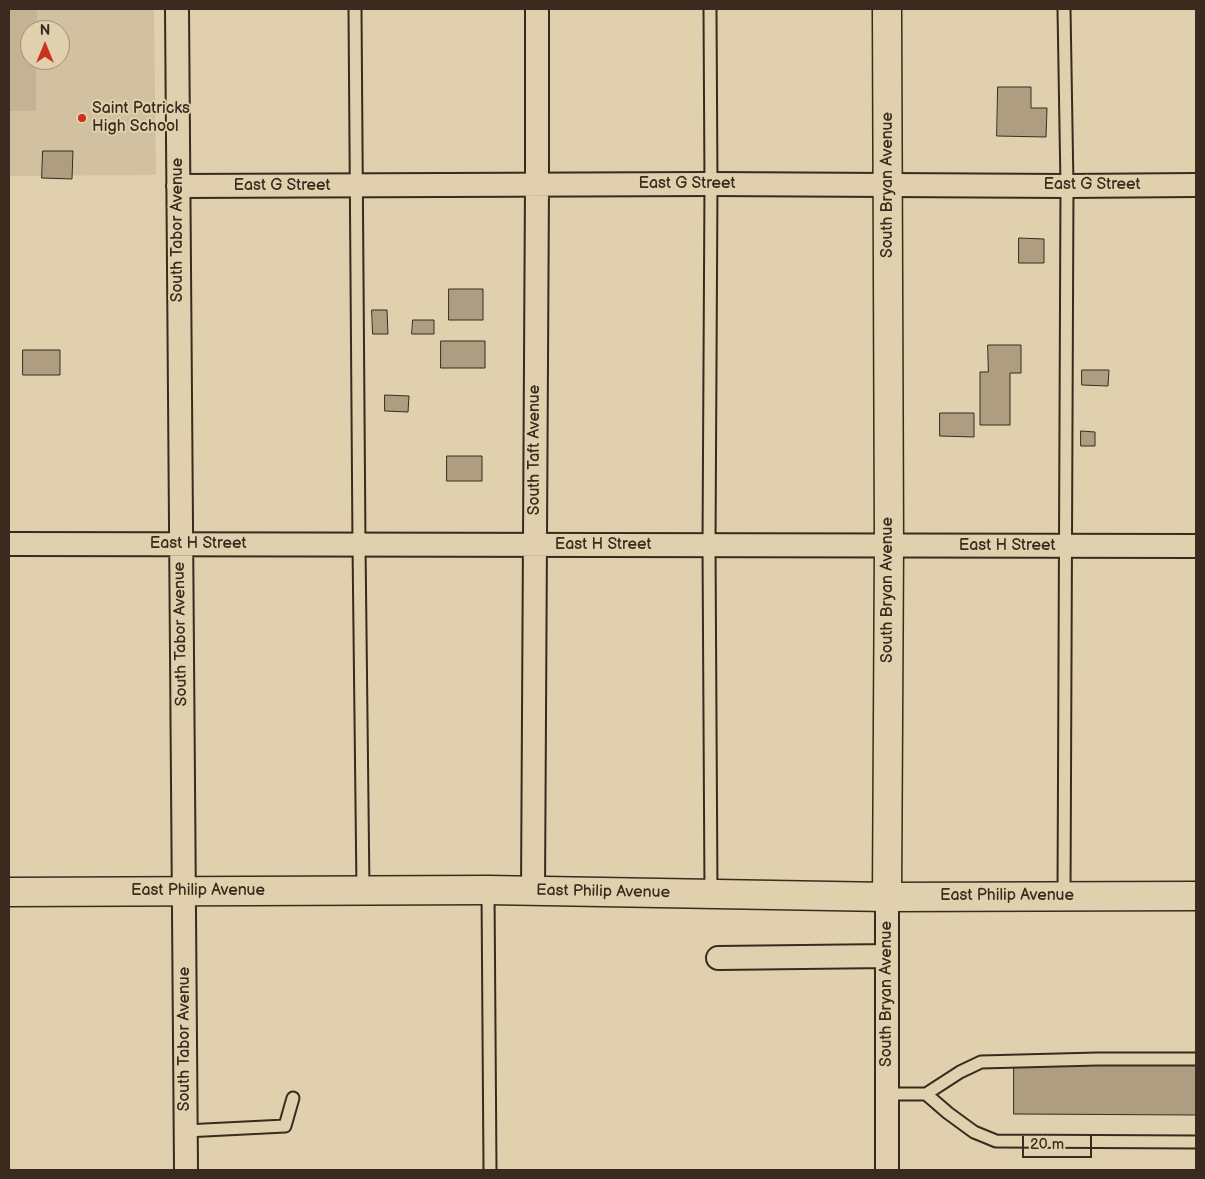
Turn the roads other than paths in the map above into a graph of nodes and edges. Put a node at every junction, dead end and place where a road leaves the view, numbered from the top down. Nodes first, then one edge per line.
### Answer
1 (177, 9) edge
2 (355, 9) edge
3 (537, 9) edge
4 (710, 9) edge
5 (887, 9) edge
6 (1064, 9) edge
7 (711, 184) junction
8 (888, 184) junction
9 (537, 185) junction
10 (1196, 185) edge
11 (178, 186) junction
12 (356, 186) junction
13 (1067, 186) junction
14 (9, 544) edge
15 (180, 544) junction
16 (359, 544) junction
17 (534, 545) junction
18 (709, 545) junction
19 (888, 545) junction
20 (1065, 546) junction
21 (1196, 546) edge
22 (363, 890) junction
23 (488, 890) junction
24 (184, 891) junction
25 (533, 891) junction
26 (9, 892) edge
27 (711, 894) junction
28 (1064, 895) junction
29 (887, 896) junction
30 (1196, 896) edge
31 (887, 956) junction
32 (718, 958) dead end
33 (1196, 1059) edge
34 (887, 1094) junction
35 (926, 1094) junction
36 (294, 1098) dead end
37 (185, 1131) junction
38 (1196, 1142) edge
39 (186, 1170) edge
40 (490, 1170) edge
41 (888, 1170) edge

1 - 11 street, South Tabor Avenue
2 - 12 lane
3 - 9 street, South Taft Avenue
4 - 7 lane
5 - 8 main road, South Bryan Avenue
6 - 13 lane
7 - 8 street, East G Street
7 - 9 street, East G Street
7 - 18 lane
8 - 13 street, East G Street
8 - 19 main road, South Bryan Avenue
9 - 12 street, East G Street
9 - 17 street, South Taft Avenue
10 - 13 street, East G Street
11 - 12 street, East G Street
11 - 15 street, South Tabor Avenue
12 - 16 lane
13 - 20 lane
14 - 15 street, East H Street
15 - 16 street, East H Street
15 - 24 street, South Tabor Avenue
16 - 17 street, East H Street
16 - 22 lane
17 - 18 street, East H Street
17 - 25 street, South Taft Avenue
18 - 19 street, East H Street
18 - 27 lane
19 - 20 street, East H Street
19 - 29 main road, South Bryan Avenue
20 - 21 street, East H Street
20 - 28 lane
22 - 23 main road, East Philip Avenue
22 - 24 main road, East Philip Avenue
23 - 25 main road, East Philip Avenue
23 - 40 lane
24 - 26 main road, East Philip Avenue
24 - 37 street, South Tabor Avenue
25 - 27 main road, East Philip Avenue
27 - 29 main road, East Philip Avenue
28 - 29 main road, East Philip Avenue
28 - 30 main road, East Philip Avenue
29 - 31 street, South Bryan Avenue
31 - 32 street
31 - 34 street, South Bryan Avenue
33 - 35 lane
34 - 35 lane
34 - 41 street, South Bryan Avenue
35 - 38 lane
36 - 37 lane
37 - 39 street, South Tabor Avenue

